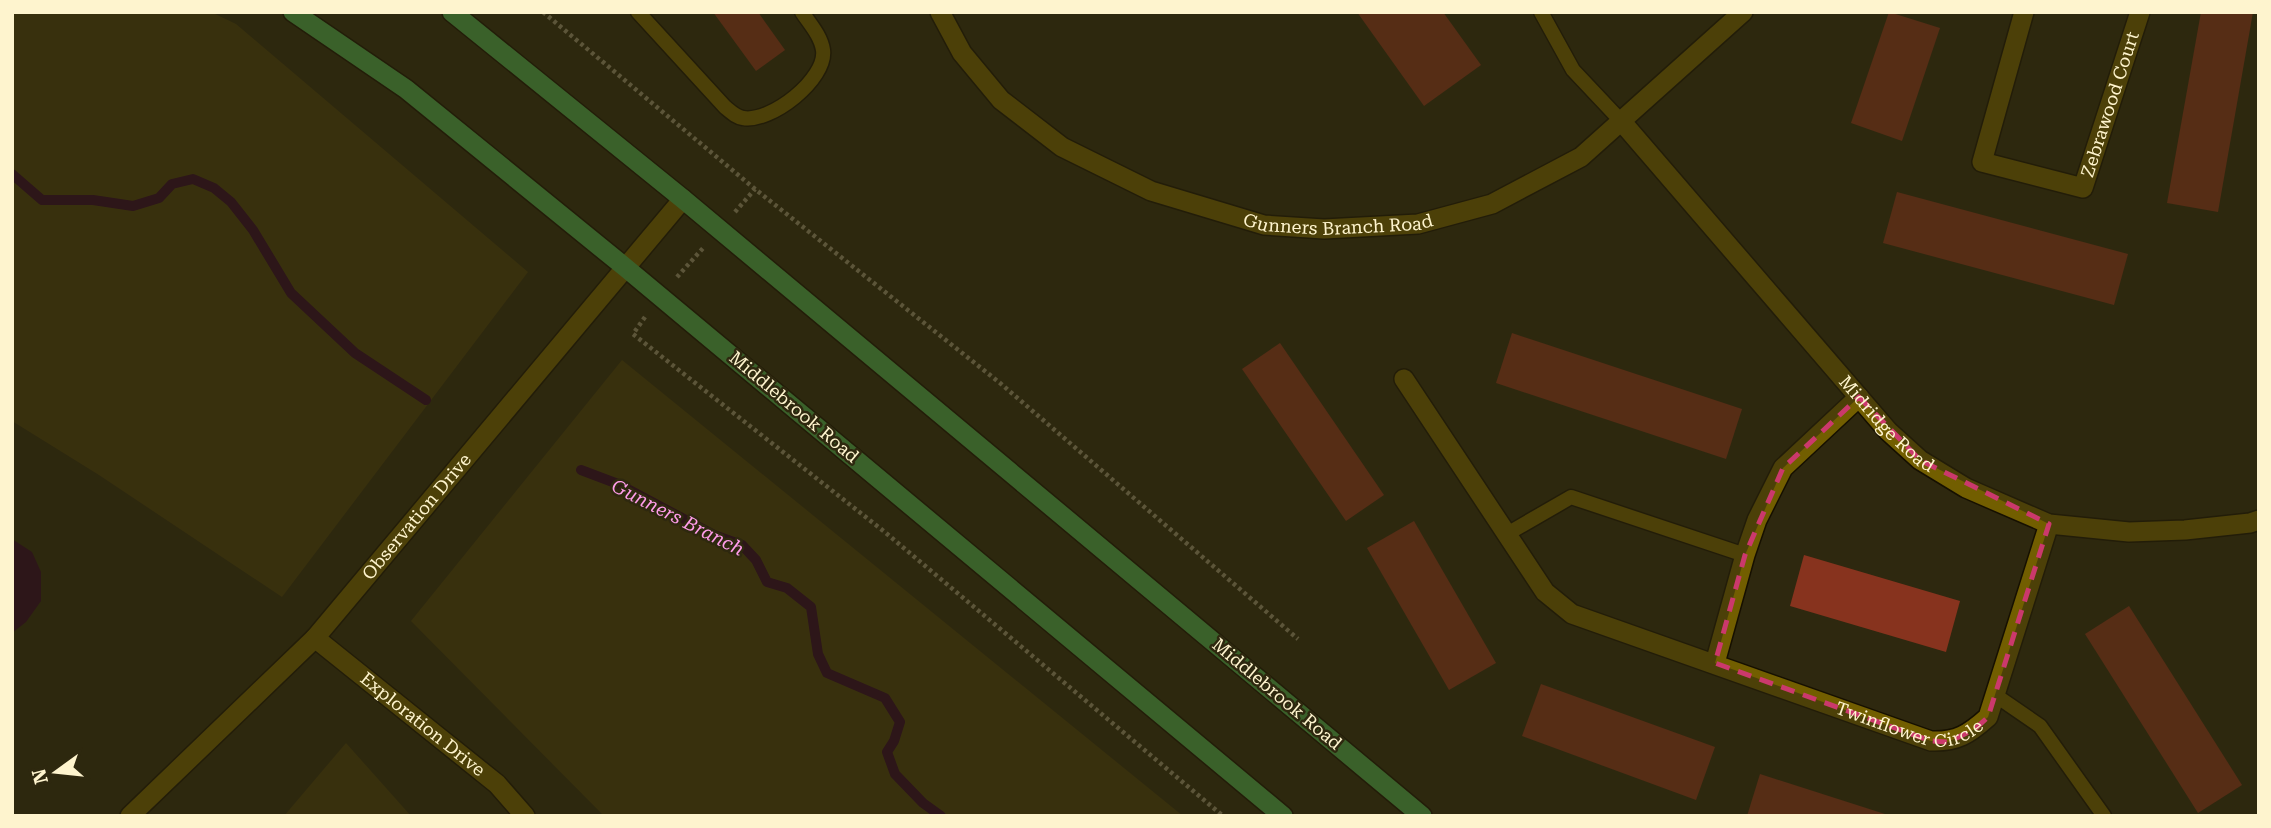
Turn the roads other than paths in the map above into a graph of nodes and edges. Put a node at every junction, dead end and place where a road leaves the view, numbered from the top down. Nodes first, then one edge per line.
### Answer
1 (293, 12) edge
2 (452, 12) edge
3 (638, 12) edge
4 (802, 12) edge
5 (940, 12) edge
6 (1541, 12) edge
7 (1743, 12) edge
8 (2024, 12) edge
9 (2140, 12) edge
10 (1622, 122) junction
11 (683, 199) junction
12 (626, 268) junction
13 (1404, 379) dead end
14 (1858, 397) junction
15 (2259, 520) edge
16 (2049, 524) junction
17 (1507, 534) junction
18 (1745, 555) junction
19 (315, 638) junction
20 (1715, 663) junction
21 (1995, 695) junction
22 (130, 816) edge
23 (525, 816) edge
24 (1283, 816) edge
25 (1422, 816) edge
26 (2104, 816) edge

1 - 12 main road, Middlebrook Road
2 - 11 main road, Middlebrook Road
3 - 4 lane
5 - 10 street, Gunners Branch Road
6 - 10 lane
7 - 10 street, Gunners Branch Road
8 - 9 street, Zebrawood Court
10 - 14 street, Midridge Road
11 - 12 street, Observation Drive
11 - 25 main road, Middlebrook Road
12 - 19 street, Observation Drive
12 - 24 main road, Middlebrook Road
13 - 17 street, Twinflower Circle
14 - 16 street, Midridge Road
14 - 18 street
15 - 16 street, Midridge Road
16 - 21 street, Twinflower Circle
17 - 18 lane
17 - 20 street, Twinflower Circle
18 - 20 street
19 - 22 street, Observation Drive
19 - 23 street, Exploration Drive
20 - 21 street, Twinflower Circle
21 - 26 lane

